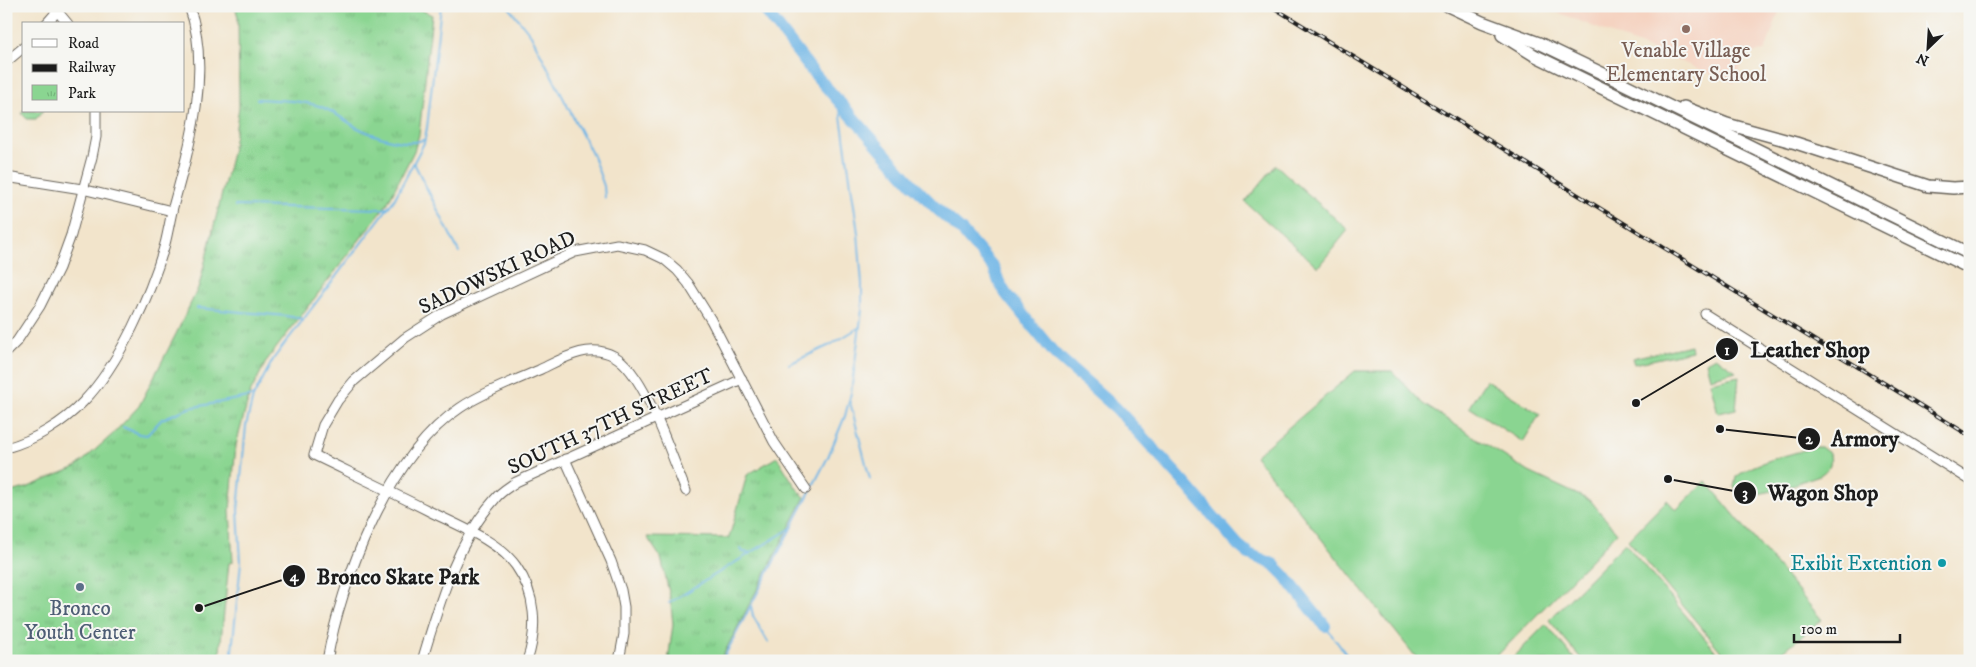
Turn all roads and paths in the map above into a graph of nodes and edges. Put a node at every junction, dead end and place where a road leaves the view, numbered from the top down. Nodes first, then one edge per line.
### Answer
1 (189, 6) edge
2 (1448, 6) edge
3 (60, 9) edge
4 (48, 22) edge
5 (67, 22) edge
6 (1482, 22) junction
7 (22, 49) edge
8 (6, 62) edge
9 (1614, 79) junction
10 (96, 112) edge
11 (6, 177) edge
12 (1970, 187) edge
13 (82, 189) junction
14 (172, 211) junction
15 (1970, 254) edge
16 (1970, 268) edge
17 (1705, 314) dead end
18 (6, 352) edge
19 (742, 379) junction
20 (656, 417) junction
21 (6, 448) edge
22 (565, 459) junction
23 (1970, 480) edge
24 (806, 489) dead end
25 (389, 491) junction
26 (686, 491) dead end
27 (471, 532) junction
28 (327, 661) edge
29 (422, 661) edge
30 (527, 661) edge
31 (618, 661) edge

1 - 14 street
2 - 6 main road
3 - 4 street
3 - 5 street
6 - 9 main road
6 - 16 main road
7 - 8 street
9 - 12 main road
9 - 15 main road
10 - 13 street
11 - 13 street
13 - 14 street
13 - 18 street
14 - 21 street
17 - 23 street
19 - 20 street, SOUTH 37TH STREET
19 - 24 street, SADOWSKI ROAD
19 - 25 street, SADOWSKI ROAD
20 - 22 street, SOUTH 37TH STREET
20 - 25 street
20 - 26 street
22 - 27 street, SOUTH 37TH STREET
22 - 31 street
25 - 27 street
25 - 28 street
27 - 29 street, SOUTH 37TH STREET
27 - 30 street

